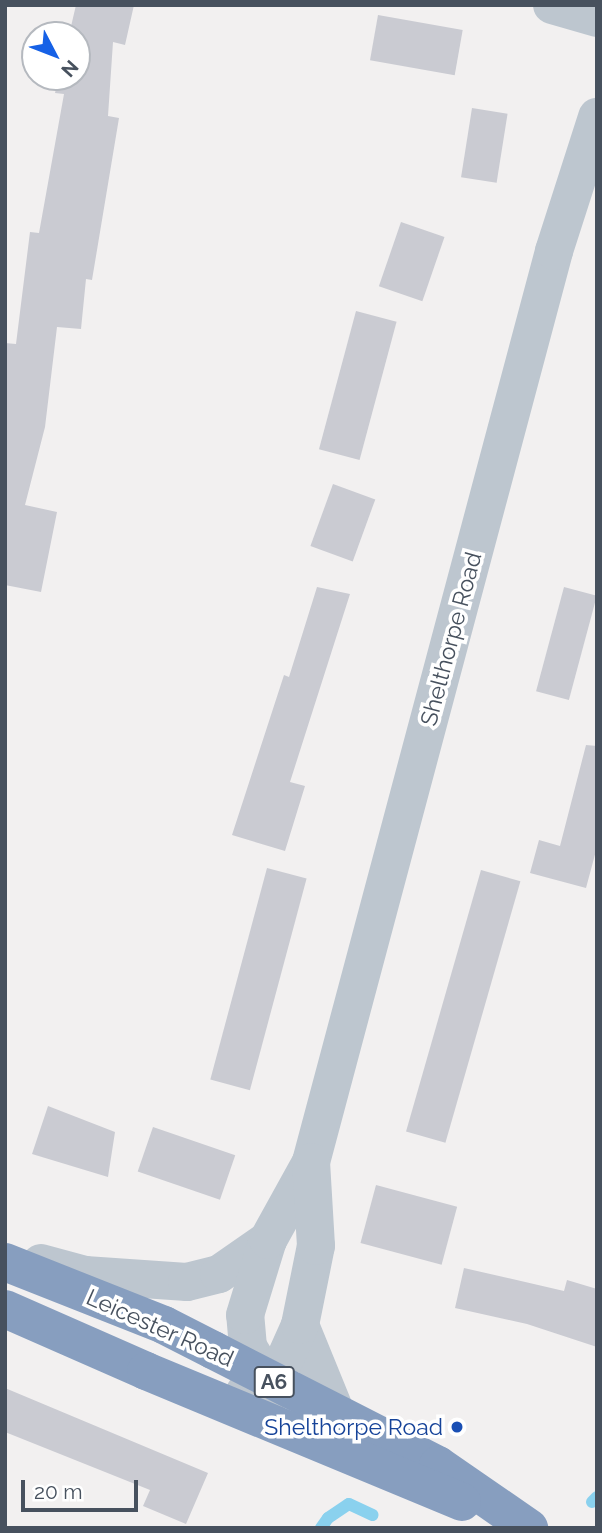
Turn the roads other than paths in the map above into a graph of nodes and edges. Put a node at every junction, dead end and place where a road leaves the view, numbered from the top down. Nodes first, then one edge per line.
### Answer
1 (552, 5) edge
2 (597, 18) edge
3 (597, 117) edge
4 (311, 1162) junction
5 (268, 1240) junction
6 (5, 1254) edge
7 (5, 1262) edge
8 (5, 1309) edge
9 (300, 1325) junction
10 (265, 1377) junction
11 (207, 1396) junction
12 (329, 1429) junction
13 (527, 1528) edge

1 - 2 street
3 - 4 street, Shelthorpe Road
4 - 5 street, Shelthorpe Road
4 - 9 street, Shelthorpe Road
5 - 6 street, Shelthorpe Road
5 - 10 street, Shelthorpe Road
7 - 10 highway, Leicester Road / A6
8 - 11 highway, Leicester Road / A6
9 - 10 street, Shelthorpe Road
9 - 12 street
10 - 11 street, Shelthorpe Road
10 - 12 street, Shelthorpe Road
11 - 12 highway, Leicester Road / A6
12 - 13 highway, Leicester Road / A6

